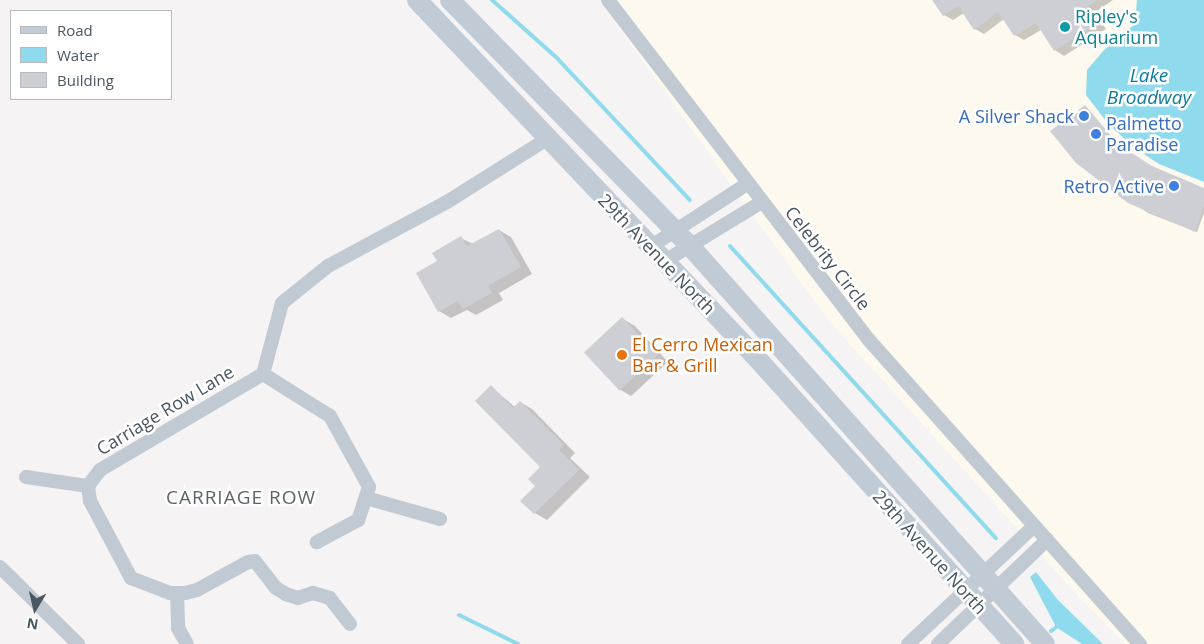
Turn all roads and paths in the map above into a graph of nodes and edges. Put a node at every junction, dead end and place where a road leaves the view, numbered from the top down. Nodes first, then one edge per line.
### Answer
1 (417, 0) edge
2 (450, 0) edge
3 (608, 0) edge
4 (547, 139) junction
5 (747, 184) junction
6 (760, 203) junction
7 (676, 231) junction
8 (690, 246) junction
9 (650, 247) junction
10 (665, 261) junction
11 (263, 374) junction
12 (26, 477) dead end
13 (88, 486) junction
14 (366, 498) junction
15 (440, 519) dead end
16 (1034, 526) junction
17 (1047, 540) junction
18 (317, 542) dead end
19 (0, 567) edge
20 (985, 573) junction
21 (996, 590) junction
22 (177, 593) junction
23 (972, 598) junction
24 (350, 624) dead end
25 (78, 644) edge
26 (187, 644) edge
27 (908, 644) edge
28 (938, 644) edge
29 (1014, 644) edge
30 (1045, 644) edge
31 (1140, 644) edge

1 - 4 main road, 29th Avenue North
2 - 7 main road, 29th Avenue North
3 - 5 street, Celebrity Circle
4 - 9 main road, 29th Avenue North
4 - 11 street
5 - 6 street, Celebrity Circle
5 - 7 street
6 - 8 street
6 - 16 street, Celebrity Circle
7 - 8 main road, 29th Avenue North
7 - 9 street
8 - 10 street
8 - 20 main road, 29th Avenue North
9 - 10 main road, 29th Avenue North
10 - 23 main road, 29th Avenue North
11 - 13 street, Carriage Row Lane
11 - 14 street
12 - 13 street
13 - 22 street
14 - 15 street
14 - 18 street
16 - 17 street, Celebrity Circle
16 - 20 street
17 - 21 street
17 - 31 street, Celebrity Circle
19 - 25 street
20 - 21 main road, 29th Avenue North
20 - 23 street
21 - 23 street
21 - 30 main road, 29th Avenue North
22 - 24 street
22 - 26 street
23 - 27 street
23 - 28 street
23 - 29 main road, 29th Avenue North

